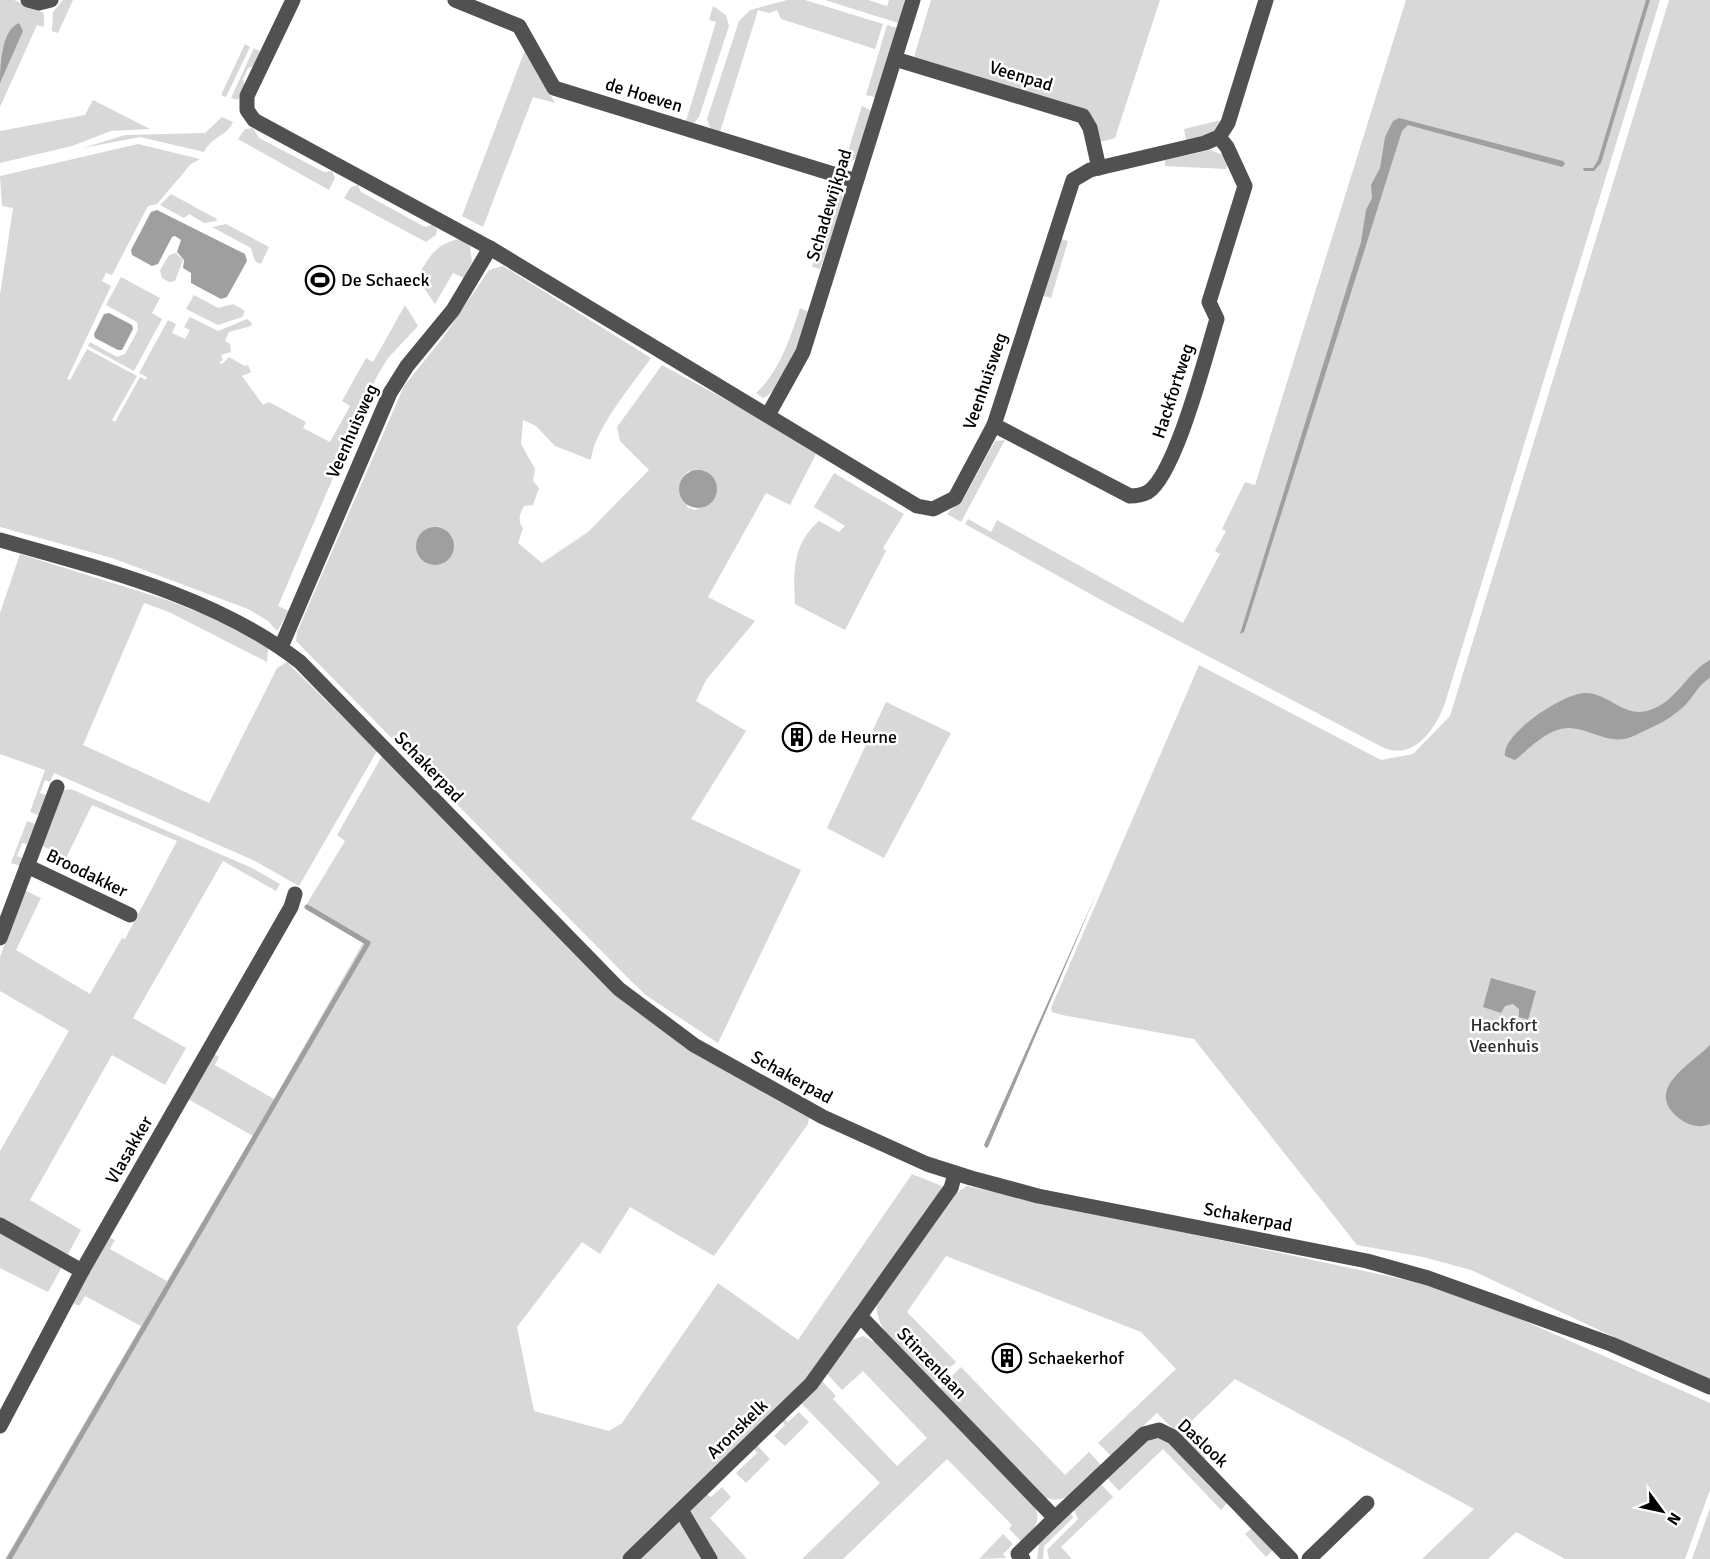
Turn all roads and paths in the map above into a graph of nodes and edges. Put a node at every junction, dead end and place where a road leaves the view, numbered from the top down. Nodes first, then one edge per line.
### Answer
1 (28, 0) edge
2 (51, 0) edge
3 (293, 0) edge
4 (455, 0) edge
5 (913, 0) edge
6 (1266, 0) edge
7 (895, 59) junction
8 (1219, 137) junction
9 (1099, 168) junction
10 (856, 181) junction
11 (490, 248) junction
12 (768, 415) junction
13 (994, 425) junction
14 (0, 540) edge
15 (281, 647) junction
16 (57, 786) dead end
17 (27, 866) junction
18 (295, 894) dead end
19 (130, 915) dead end
20 (0, 938) edge
21 (955, 1174) junction
22 (0, 1225) edge
23 (82, 1271) junction
24 (860, 1316) junction
25 (1710, 1387) edge
26 (0, 1426) edge
27 (1367, 1503) dead end
28 (681, 1510) junction
29 (1055, 1518) junction
30 (1018, 1557) edge
31 (630, 1559) edge
32 (710, 1559) edge
33 (1291, 1559) edge
34 (1309, 1559) edge

1 - 2 street
3 - 11 street, Veenhuisweg
4 - 10 street, de Hoeven
5 - 7 street, Schadewijkpad
6 - 8 street
7 - 9 street, Veenpad
7 - 10 street, Schadewijkpad
8 - 9 street, Veenhuisweg
8 - 13 street, Hackfortweg
9 - 13 street, Veenhuisweg
10 - 12 street, Schadewijkpad
11 - 12 street, Veenhuisweg
11 - 15 street, Veenhuisweg
12 - 13 street, Veenhuisweg
14 - 15 street, Schakerpad
15 - 21 street, Schakerpad
16 - 17 street, Broodakker
17 - 19 street, Broodakker
17 - 20 street, Broodakker
18 - 23 street, Vlasakker
21 - 24 street
21 - 25 street, Schakerpad
22 - 23 street
23 - 26 street, Vlasakker
24 - 28 street, Aronskelk
24 - 29 street, Stinzenlaan
27 - 34 street
28 - 31 street, Aronskelk
28 - 32 street
29 - 30 street
29 - 33 street, Daslook

